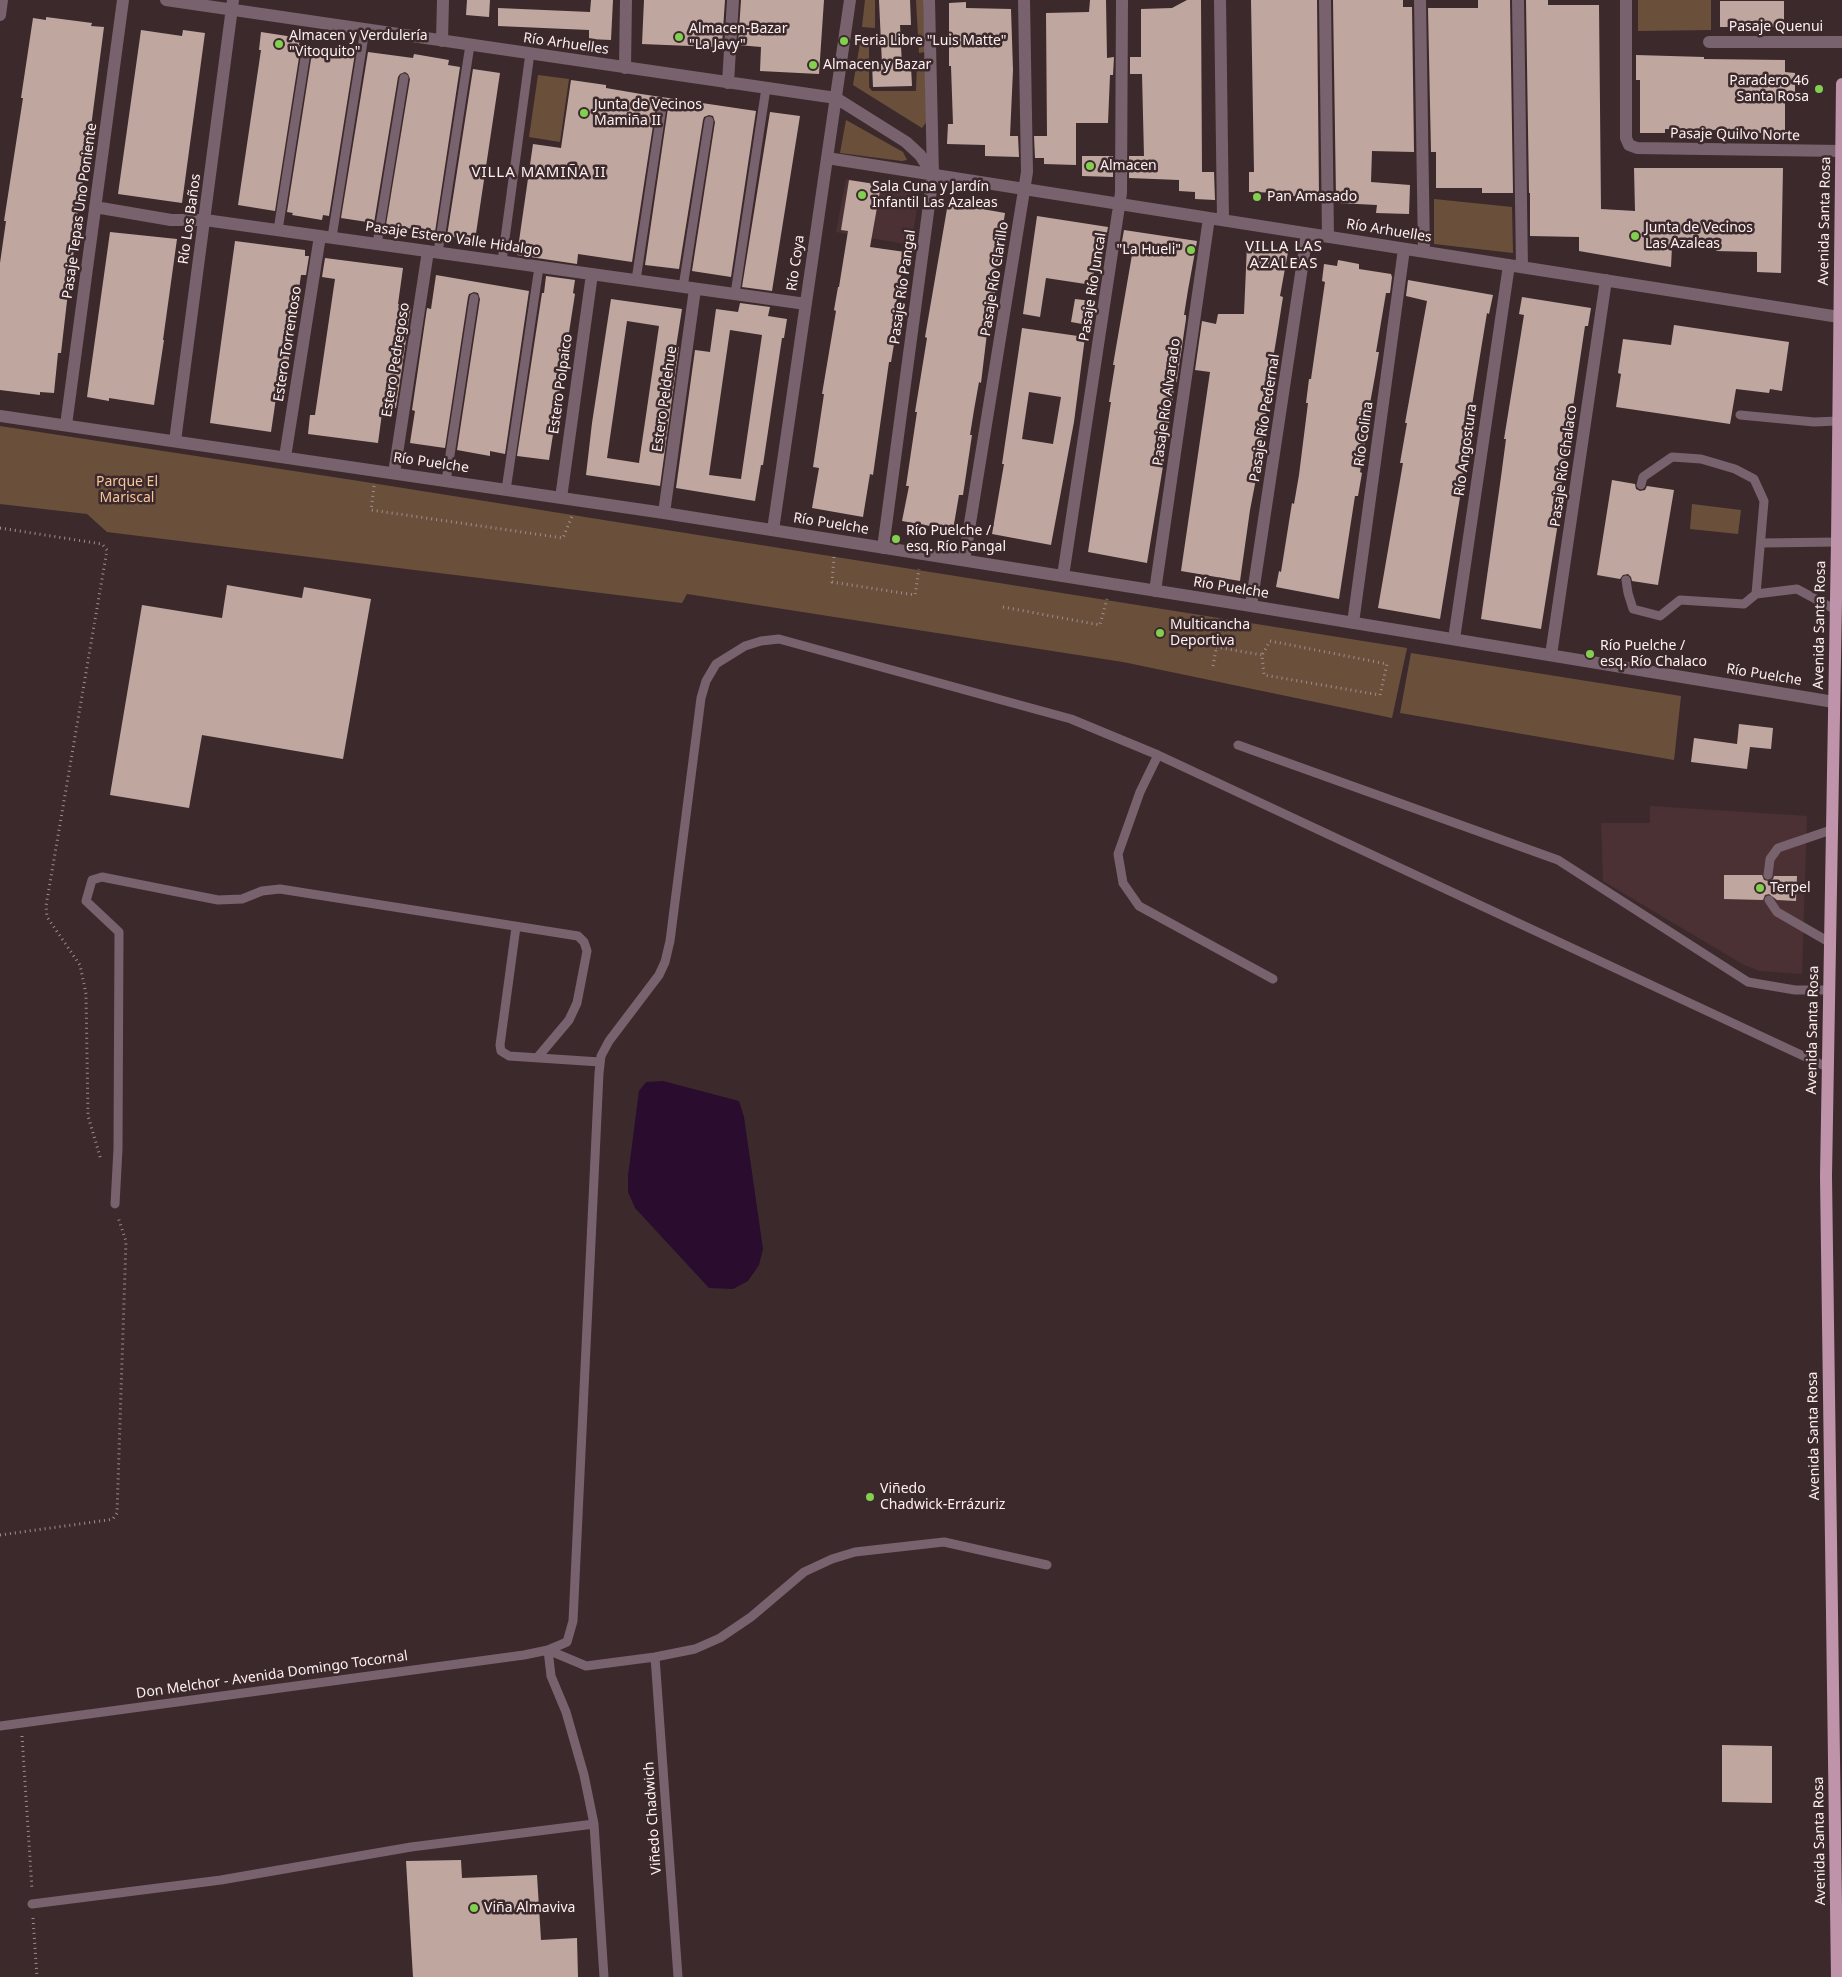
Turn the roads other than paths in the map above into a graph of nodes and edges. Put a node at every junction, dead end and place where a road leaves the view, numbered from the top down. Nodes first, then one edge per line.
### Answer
1 (2, 0) edge
2 (123, 0) edge
3 (166, 0) edge
4 (443, 0) edge
5 (626, 0) edge
6 (733, 0) edge
7 (850, 0) edge
8 (929, 0) edge
9 (1024, 0) edge
10 (1122, 0) edge
11 (1220, 0) edge
12 (1324, 0) edge
13 (1420, 0) edge
14 (1518, 0) edge
15 (1626, 0) edge
16 (233, 5) edge
17 (0, 15) edge
18 (365, 29) junction
19 (442, 40) junction
20 (1709, 42) dead end
21 (1842, 42) edge
22 (470, 45) junction
23 (306, 52) dead end
24 (530, 53) junction
25 (625, 68) junction
26 (404, 78) dead end
27 (728, 83) junction
28 (1842, 84) edge
29 (766, 88) junction
30 (836, 98) junction
31 (662, 107) dead end
32 (709, 121) dead end
33 (1841, 151) edge
34 (827, 158) junction
35 (933, 175) junction
36 (1025, 189) junction
37 (1120, 204) junction
38 (95, 207) junction
39 (1209, 218) junction
40 (205, 220) junction
41 (1222, 220) junction
42 (278, 230) junction
43 (1307, 234) junction
44 (326, 237) junction
45 (1328, 237) junction
46 (377, 244) junction
47 (1404, 249) junction
48 (433, 252) junction
49 (1424, 252) junction
50 (502, 261) junction
51 (1508, 265) junction
52 (539, 267) junction
53 (1522, 267) junction
54 (592, 274) junction
55 (636, 280) junction
56 (1606, 280) junction
57 (689, 288) junction
58 (735, 294) junction
59 (474, 298) dead end
60 (806, 304) junction
61 (1839, 317) junction
62 (1740, 415) dead end
63 (0, 416) edge
64 (1838, 421) junction
65 (66, 425) junction
66 (176, 441) junction
67 (285, 457) junction
68 (394, 473) junction
69 (446, 481) junction
70 (1641, 485) dead end
71 (506, 490) junction
72 (561, 498) junction
73 (664, 513) junction
74 (773, 530) junction
75 (1837, 542) junction
76 (1761, 543) junction
77 (883, 548) junction
78 (964, 560) junction
79 (1063, 576) junction
80 (1626, 580) dead end
81 (1155, 591) junction
82 (1756, 594) junction
83 (1251, 606) junction
84 (1836, 610) junction
85 (1353, 623) junction
86 (1454, 639) junction
87 (1552, 655) junction
88 (1834, 702) junction
89 (1238, 745) dead end
90 (1158, 755) junction
91 (1837, 786) edge
92 (1835, 823) edge
93 (1768, 875) dead end
94 (1769, 900) dead end
95 (516, 927) junction
96 (1829, 942) junction
97 (1273, 979) dead end
98 (1828, 990) junction
99 (537, 1058) junction
100 (600, 1062) junction
101 (1827, 1067) junction
102 (114, 1204) road end
103 (1047, 1565) dead end
104 (548, 1650) junction
105 (655, 1657) junction
106 (0, 1726) edge
107 (594, 1824) junction
108 (32, 1904) road end
109 (604, 1977) edge
110 (678, 1977) edge
111 (1837, 1977) edge

1 - 17 street
2 - 38 street, Pasaje Tepas Uno Poniente
3 - 16 street, Río Arhuelles
4 - 19 street
5 - 25 street
6 - 27 street
7 - 30 street, Río Coya
8 - 35 street, Pasaje Río Pangal
9 - 36 street, Pasaje Río Clarillo
10 - 37 street, Pasaje Río Juncal
11 - 41 street
12 - 45 street
13 - 49 street
14 - 53 street
15 - 33 street, Pasaje Quilvo Norte
16 - 18 street, Río Arhuelles
16 - 40 street, Río Los Baños
18 - 19 street, Río Arhuelles
18 - 44 lane
19 - 22 street, Río Arhuelles
20 - 21 street, Pasaje Quenui
22 - 24 street, Río Arhuelles
22 - 48 lane
23 - 42 lane
24 - 25 street, Río Arhuelles
24 - 50 lane
25 - 27 street, Río Arhuelles
26 - 46 lane
27 - 29 street, Río Arhuelles
28 - 33 main road, Avenida Santa Rosa
29 - 30 street, Río Arhuelles
29 - 58 lane
30 - 34 street, Río Coya
30 - 35 street, Río Arhuelles
31 - 55 lane
32 - 57 lane
33 - 61 main road, Avenida Santa Rosa
34 - 35 street, Río Arhuelles
34 - 60 street, Río Coya
35 - 36 street, Río Arhuelles
35 - 77 street, Pasaje Río Pangal
36 - 37 street, Río Arhuelles
36 - 78 street, Pasaje Río Clarillo
37 - 39 street, Río Arhuelles
37 - 79 street, Pasaje Río Juncal
38 - 40 street, Pasaje Estero Valle Hidalgo
38 - 65 street, Pasaje Tepas Uno Poniente
39 - 41 street, Río Arhuelles
39 - 81 street, Pasaje Río Alvarado
40 - 42 street, Pasaje Estero Valle Hidalgo
40 - 66 street, Río Los Baños
41 - 43 street, Río Arhuelles
42 - 44 street, Pasaje Estero Valle Hidalgo
43 - 45 street, Río Arhuelles
43 - 83 street, Pasaje Río Pedernal
44 - 46 street, Pasaje Estero Valle Hidalgo
44 - 67 street, Estero Torrentoso
45 - 47 street, Río Arhuelles
46 - 48 street, Pasaje Estero Valle Hidalgo
47 - 49 street, Río Arhuelles
47 - 85 street, Río Colina
48 - 50 street, Pasaje Estero Valle Hidalgo
48 - 68 street, Estero Pedregoso
49 - 51 street, Río Arhuelles
50 - 52 street, Pasaje Estero Valle Hidalgo
51 - 53 street, Río Arhuelles
51 - 86 street, Río Angostura
52 - 54 street, Pasaje Estero Valle Hidalgo
52 - 71 lane
53 - 56 street, Río Arhuelles
54 - 55 street, Pasaje Estero Valle Hidalgo
54 - 72 street, Estero Polpaico
55 - 57 street, Pasaje Estero Valle Hidalgo
56 - 61 street, Río Arhuelles
56 - 87 street, Pasaje Río Chalaco
57 - 58 street, Pasaje Estero Valle Hidalgo
57 - 73 street, Estero Peldehue
58 - 60 street, Pasaje Estero Valle Hidalgo
59 - 69 lane
60 - 74 street, Río Coya
61 - 64 main road, Avenida Santa Rosa
62 - 64 lane
63 - 65 street, Río Puelche
64 - 75 main road, Avenida Santa Rosa
65 - 66 street, Río Puelche
66 - 67 street, Río Puelche
67 - 68 street, Río Puelche
68 - 69 street, Río Puelche
69 - 71 street, Río Puelche
70 - 76 lane
71 - 72 street, Río Puelche
72 - 73 street, Río Puelche
73 - 74 street, Río Puelche
74 - 77 street, Río Puelche
75 - 76 lane
75 - 84 main road, Avenida Santa Rosa
76 - 82 lane
77 - 78 street, Río Puelche
78 - 79 street, Río Puelche
79 - 81 street, Río Puelche
80 - 82 lane
81 - 83 street, Río Puelche
82 - 84 lane
83 - 85 street, Río Puelche
84 - 88 main road, Avenida Santa Rosa
85 - 86 street, Río Puelche
86 - 87 street, Río Puelche
87 - 88 street, Río Puelche
88 - 91 main road, Avenida Santa Rosa
89 - 98 lane
90 - 97 lane
90 - 100 lane
90 - 101 lane
91 - 92 main road, Avenida Santa Rosa
92 - 93 lane
92 - 96 main road, Avenida Santa Rosa
94 - 96 lane
95 - 99 lane
95 - 99 lane
95 - 102 lane
96 - 98 main road, Avenida Santa Rosa
98 - 101 main road, Avenida Santa Rosa
99 - 100 lane
100 - 104 lane, Don Melchor - Avenida Domingo Tocornal
101 - 111 main road, Avenida Santa Rosa
103 - 105 lane
104 - 105 lane
104 - 106 lane, Don Melchor - Avenida Domingo Tocornal
104 - 107 lane
105 - 110 lane, Viñedo Chadwich
107 - 108 lane
107 - 109 lane

